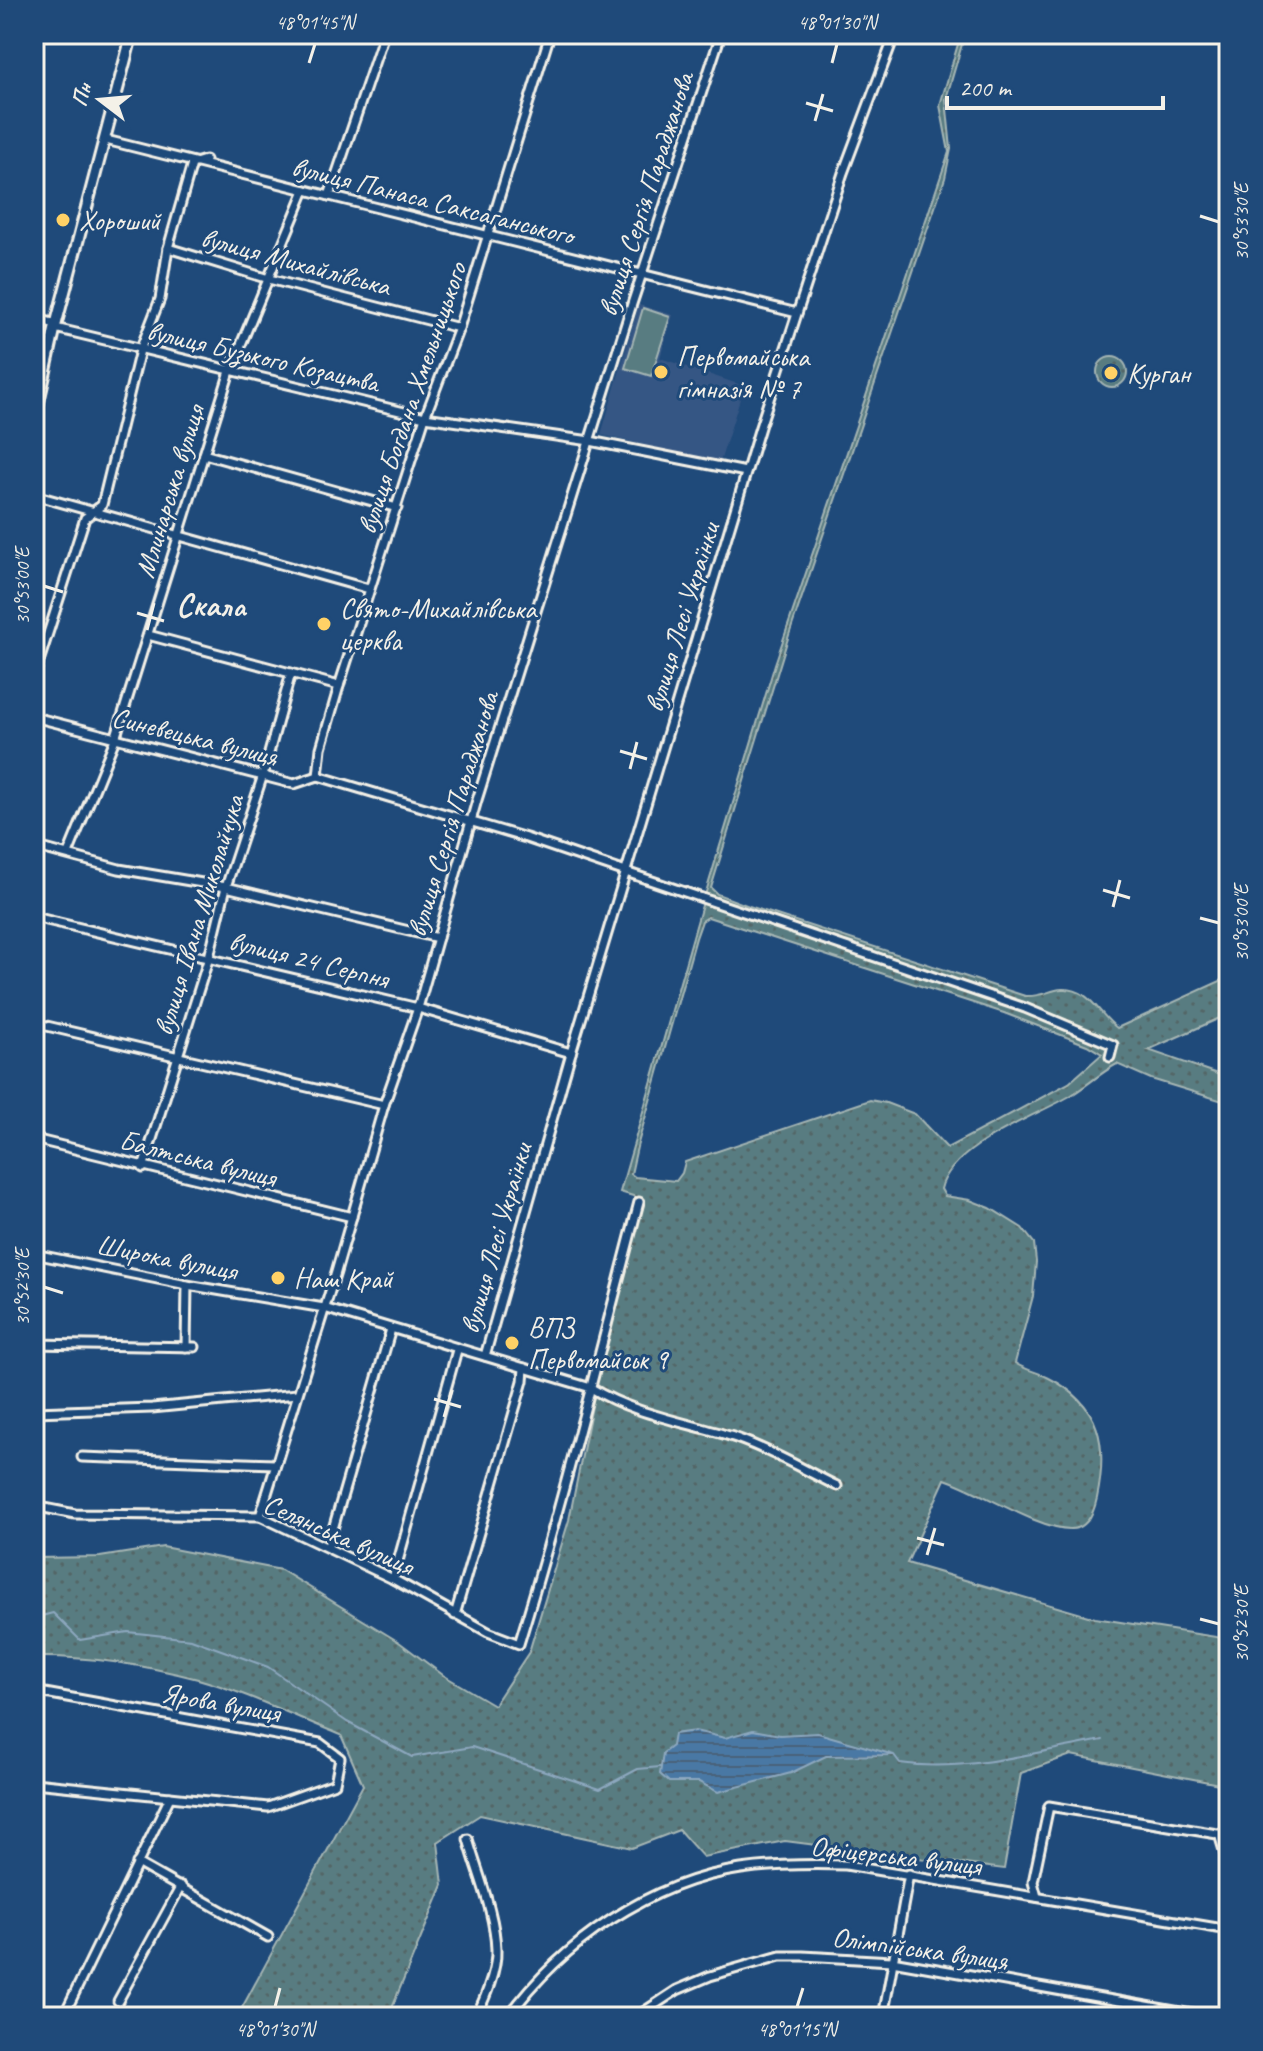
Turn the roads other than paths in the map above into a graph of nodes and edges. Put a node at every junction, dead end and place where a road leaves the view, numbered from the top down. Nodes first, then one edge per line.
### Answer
1 (132, 34) edge
2 (384, 34) edge
3 (550, 34) edge
4 (721, 34) edge
5 (895, 34) edge
6 (106, 140) junction
7 (205, 160) dead end
8 (192, 164) junction
9 (305, 190) junction
10 (329, 196) junction
11 (488, 236) junction
12 (168, 248) junction
13 (641, 276) junction
14 (269, 279) junction
15 (797, 313) junction
16 (34, 318) edge
17 (55, 326) junction
18 (459, 328) junction
19 (140, 350) junction
20 (230, 371) junction
21 (35, 417) edge
22 (425, 417) junction
23 (590, 441) junction
24 (204, 454) junction
25 (746, 472) junction
26 (34, 495) edge
27 (397, 508) junction
28 (93, 512) junction
29 (179, 536) junction
30 (369, 589) junction
31 (148, 635) junction
32 (291, 673) junction
33 (34, 677) edge
34 (339, 686) junction
35 (34, 717) edge
36 (115, 739) junction
37 (263, 775) junction
38 (318, 776) junction
39 (471, 823) junction
40 (34, 846) edge
41 (68, 854) junction
42 (625, 873) junction
43 (226, 887) junction
44 (34, 917) edge
45 (438, 938) junction
46 (209, 957) junction
47 (418, 1008) junction
48 (34, 1023) edge
49 (571, 1053) junction
50 (178, 1056) junction
51 (1110, 1057) dead end
52 (384, 1105) junction
53 (34, 1139) edge
54 (143, 1168) junction
55 (639, 1202) dead end
56 (352, 1217) junction
57 (34, 1254) edge
58 (187, 1285) junction
59 (324, 1308) junction
60 (391, 1329) junction
61 (34, 1344) edge
62 (457, 1350) junction
63 (485, 1356) junction
64 (524, 1368) junction
65 (591, 1388) junction
66 (297, 1394) junction
67 (34, 1412) edge
68 (82, 1457) dead end
69 (275, 1464) junction
70 (837, 1486) dead end
71 (34, 1506) edge
72 (260, 1516) junction
73 (328, 1546) junction
74 (393, 1579) junction
75 (455, 1615) junction
76 (34, 1691) edge
77 (34, 1783) edge
78 (170, 1797) junction
79 (1219, 1834) junction
80 (1229, 1836) edge
81 (468, 1839) dead end
82 (137, 1863) junction
83 (1229, 1867) edge
84 (909, 1874) junction
85 (181, 1886) junction
86 (1037, 1897) junction
87 (1229, 1930) edge
88 (268, 1937) dead end
89 (892, 1961) junction
90 (118, 2001) dead end
91 (63, 2017) edge
92 (476, 2017) edge
93 (508, 2017) edge
94 (636, 2017) edge
95 (883, 2017) edge
96 (1209, 2017) edge

1 - 6 street
2 - 10 street
3 - 11 street, вулиця Богдана Хмельницького
4 - 13 street, вулиця Сергія Параджанова
5 - 15 street, вулиця Лесі Українки
6 - 8 street, вулиця Панаса Саксаганського
6 - 17 street
7 - 8 street
8 - 9 street, вулиця Панаса Саксаганського
8 - 12 street
9 - 10 street, вулиця Панаса Саксаганського
9 - 14 street, Млинарська вулиця
10 - 11 street, вулиця Панаса Саксаганського
11 - 13 street, вулиця Панаса Саксаганського
11 - 18 street, вулиця Богдана Хмельницького
12 - 14 street, вулиця Михайлівська
12 - 19 street
13 - 15 street, вулиця Панаса Саксаганського
13 - 23 street, вулиця Сергія Параджанова
14 - 18 street, вулиця Михайлівська
14 - 20 street, Млинарська вулиця
15 - 25 street, вулиця Лесі Українки
16 - 17 street, вулиця Бузького Козацтва
17 - 19 street, вулиця Бузького Козацтва
17 - 21 street
18 - 22 street, вулиця Богдана Хмельницького
19 - 20 street, вулиця Бузького Козацтва
19 - 28 street
20 - 22 street, вулиця Бузького Козацтва
20 - 24 street, Млинарська вулиця
22 - 23 street, вулиця Бузького Козацтва
22 - 27 street, вулиця Богдана Хмельницького
23 - 25 street, вулиця Бузького Козацтва
23 - 39 street, вулиця Сергія Параджанова
24 - 27 street
24 - 29 street, Млинарська вулиця
25 - 42 street, вулиця Лесі Українки
26 - 28 street
27 - 30 street, вулиця Богдана Хмельницького
28 - 29 street
28 - 33 street
29 - 30 street
29 - 31 street, Млинарська вулиця
30 - 34 street, вулиця Богдана Хмельницького
31 - 32 street
31 - 36 street, Млинарська вулиця
32 - 34 street
32 - 37 street, вулиця Івана Миколайчука
34 - 38 street, вулиця Богдана Хмельницького
35 - 36 street, Синевецька вулиця
36 - 37 street, Синевецька вулиця
36 - 41 street, Млинарська вулиця
37 - 38 street, Синевецька вулиця
37 - 43 street, вулиця Івана Миколайчука
38 - 39 street, Синевецька вулиця
39 - 42 street, Синевецька вулиця
39 - 45 street, вулиця Сергія Параджанова
40 - 41 street
41 - 43 street
42 - 49 street, вулиця Лесі Українки
42 - 51 street, Синевецька вулиця
43 - 45 street
43 - 46 street, вулиця Івана Миколайчука
44 - 46 street, вулиця 24 Серпня
45 - 47 street, вулиця Сергія Параджанова
46 - 47 street, вулиця 24 Серпня
46 - 50 street, вулиця Івана Миколайчука
47 - 49 street, вулиця 24 Серпня
47 - 52 street, вулиця Сергія Параджанова
48 - 50 street
49 - 63 street, вулиця Лесі Українки
50 - 52 street
50 - 54 street, вулиця Івана Миколайчука
52 - 56 street, вулиця Сергія Параджанова
53 - 54 street, Балтська вулиця
54 - 56 street, Балтська вулиця
55 - 65 street
56 - 59 street, вулиця Сергія Параджанова
57 - 58 street, Широка вулиця
58 - 59 street, Широка вулиця
58 - 61 street
59 - 60 street, Широка вулиця
59 - 66 street, вулиця Сергія Параджанова
60 - 62 street, Широка вулиця
60 - 73 street
62 - 63 street, Широка вулиця
62 - 74 street, вулиця Лесі Українки
63 - 64 street, Широка вулиця
64 - 65 street, Широка вулиця
64 - 75 street
65 - 70 street, Широка вулиця
65 - 75 street, Селянська вулиця
66 - 67 street
66 - 69 street, вулиця Сергія Параджанова
68 - 69 street
69 - 72 street, вулиця Сергія Параджанова
71 - 72 street, Селянська вулиця
72 - 73 street, Селянська вулиця
73 - 74 street, Селянська вулиця
74 - 75 street, Селянська вулиця
76 - 78 street, Ярова вулиця
77 - 78 street
78 - 82 street
79 - 80 street
79 - 83 street
79 - 86 street
81 - 92 street
82 - 85 street
82 - 91 street
84 - 86 street, Офіцерська вулиця
84 - 89 street
84 - 93 street, Офіцерська вулиця
85 - 88 street
85 - 90 street
86 - 87 street, Офіцерська вулиця
89 - 94 street, Олімпійська вулиця
89 - 95 street
89 - 96 street, Олімпійська вулиця

